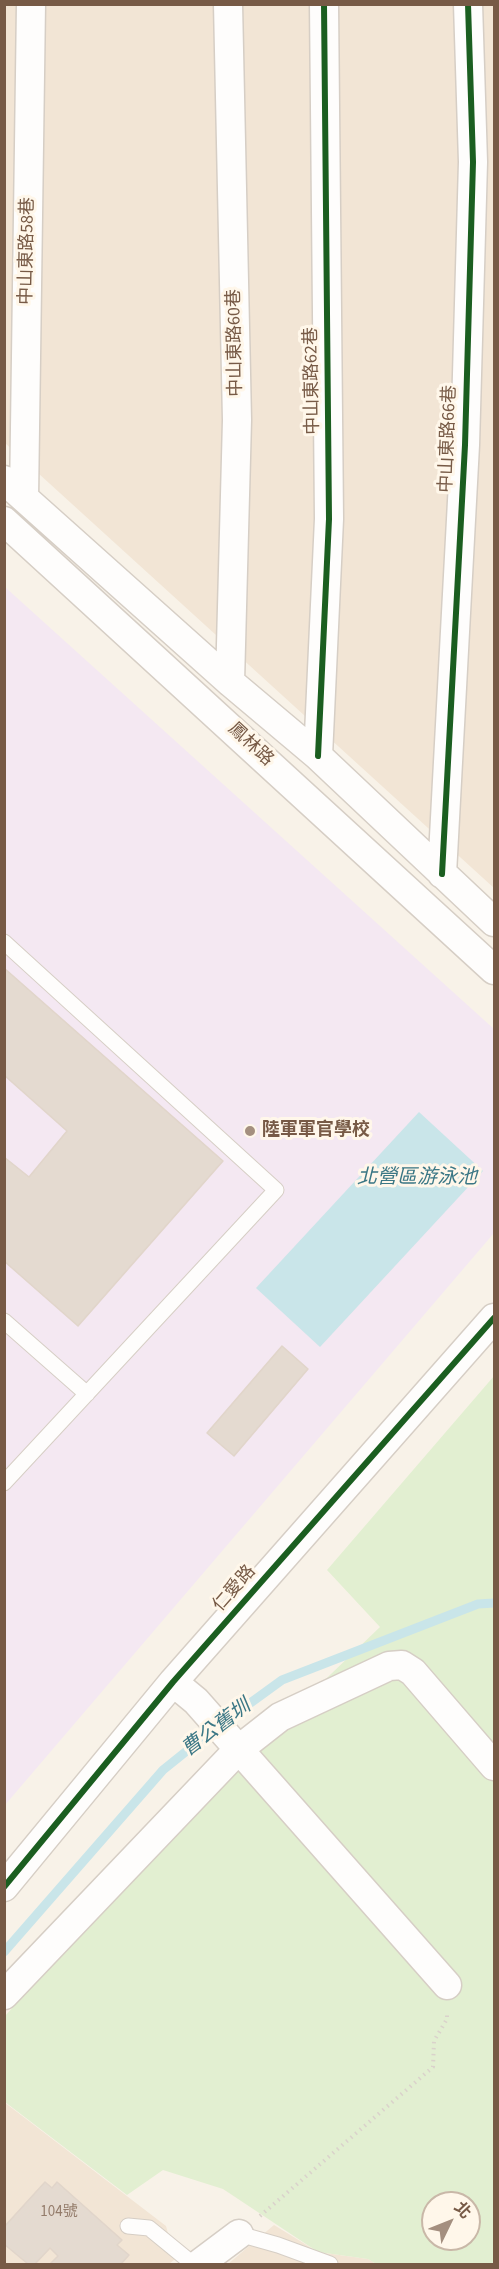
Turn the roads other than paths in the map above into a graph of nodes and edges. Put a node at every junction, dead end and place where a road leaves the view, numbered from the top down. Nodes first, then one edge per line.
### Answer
1 (31, 4) edge
2 (228, 4) edge
3 (324, 4) edge
4 (468, 4) edge
5 (14, 489) edge
6 (4, 521) edge
7 (231, 682) junction
8 (318, 756) junction
9 (442, 874) junction
10 (495, 922) edge
11 (4, 942) edge
12 (495, 970) edge
13 (495, 1318) edge
14 (4, 1321) edge
15 (87, 1394) junction
16 (4, 1483) edge
17 (173, 1682) junction
18 (232, 1743) junction
19 (495, 1766) edge
20 (4, 1887) edge
21 (447, 1985) road end
22 (4, 1995) edge
23 (128, 2226) dead end
24 (239, 2234) joint
25 (193, 2265) edge
26 (199, 2265) edge
27 (330, 2265) edge

1 - 5 street, 中山東路58巷
2 - 7 street, 中山東路60巷
3 - 8 street, 中山東路62巷
4 - 9 street, 中山東路66巷
5 - 7 street, 鳳林路
6 - 12 street, 鳳林路
7 - 8 street, 鳳林路
8 - 9 street, 鳳林路
9 - 10 street, 鳳林路
11 - 15 lane
13 - 17 street, 仁愛路
14 - 15 lane
15 - 16 lane
17 - 18 street
17 - 20 street, 仁愛路
18 - 19 street
18 - 21 street
18 - 22 street
23 - 25 lane
24 - 26 street
24 - 27 lane

